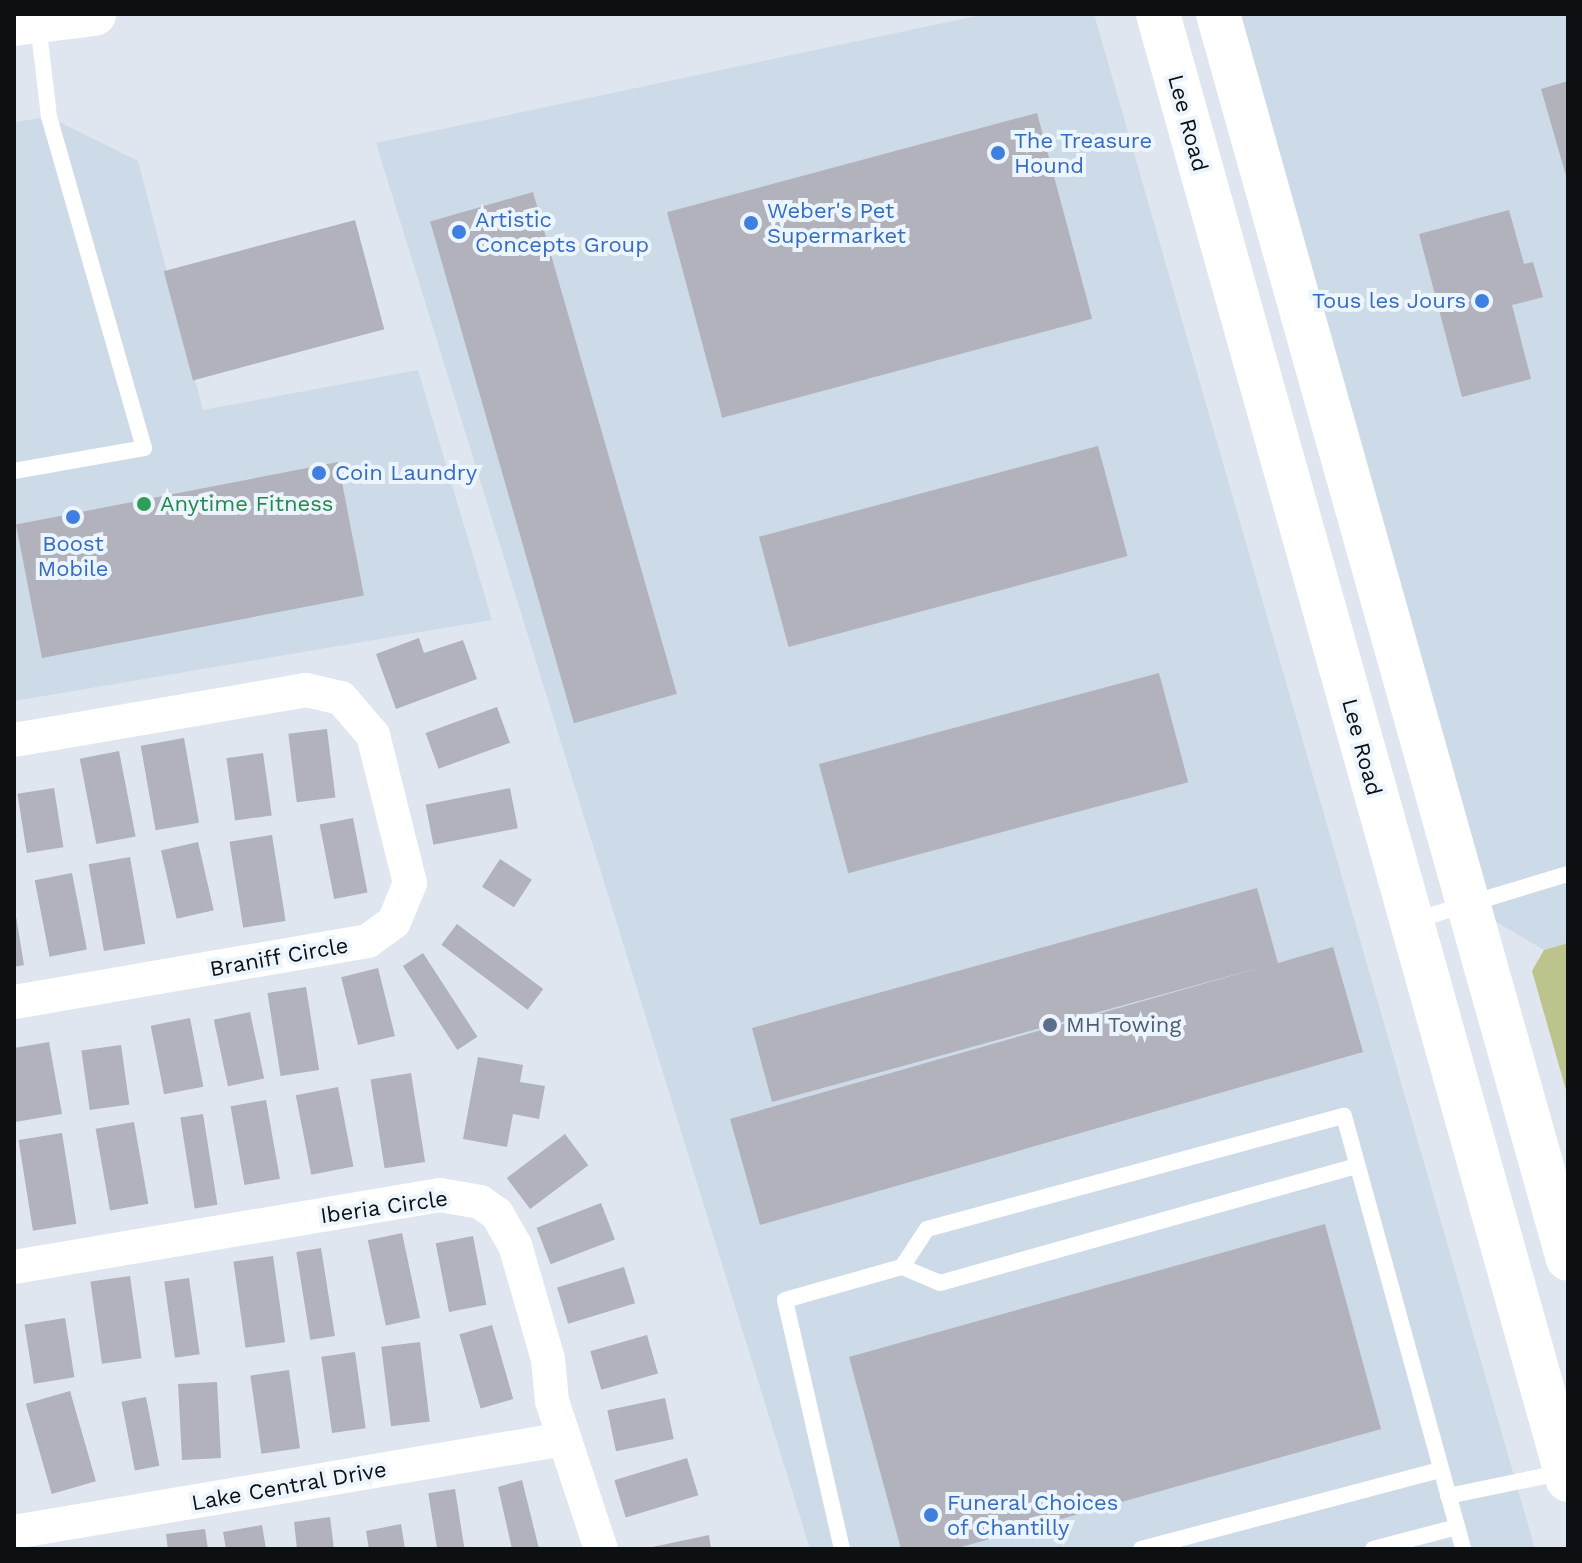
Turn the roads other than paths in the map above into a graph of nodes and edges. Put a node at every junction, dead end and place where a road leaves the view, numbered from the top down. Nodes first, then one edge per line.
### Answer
1 (94, 14) edge
2 (1158, 14) edge
3 (1218, 14) edge
4 (26, 23) edge
5 (14, 471) edge
6 (14, 740) edge
7 (1568, 874) edge
8 (1469, 906) junction
9 (1410, 921) junction
10 (14, 1002) edge
11 (1357, 1166) junction
12 (1568, 1259) edge
13 (14, 1267) edge
14 (902, 1267) junction
15 (564, 1439) junction
16 (1441, 1470) junction
17 (1567, 1474) edge
18 (1448, 1496) junction
19 (1457, 1527) junction
20 (14, 1532) edge
21 (601, 1549) edge
22 (842, 1549) edge
23 (1141, 1549) edge
24 (1373, 1549) edge
25 (1463, 1549) edge

1 - 4 main road
2 - 9 main road, Lee Road
3 - 8 main road
4 - 5 lane
6 - 10 street, Braniff Circle
7 - 8 lane
8 - 9 lane
8 - 12 main road
9 - 17 main road, Lee Road
11 - 14 lane
11 - 14 lane
11 - 16 lane
13 - 15 street, Iberia Circle
14 - 22 lane
15 - 20 street, Lake Central Drive
15 - 21 street, Iberia Circle
16 - 18 lane
16 - 23 lane
17 - 18 lane
18 - 19 lane
19 - 24 lane
19 - 25 lane

